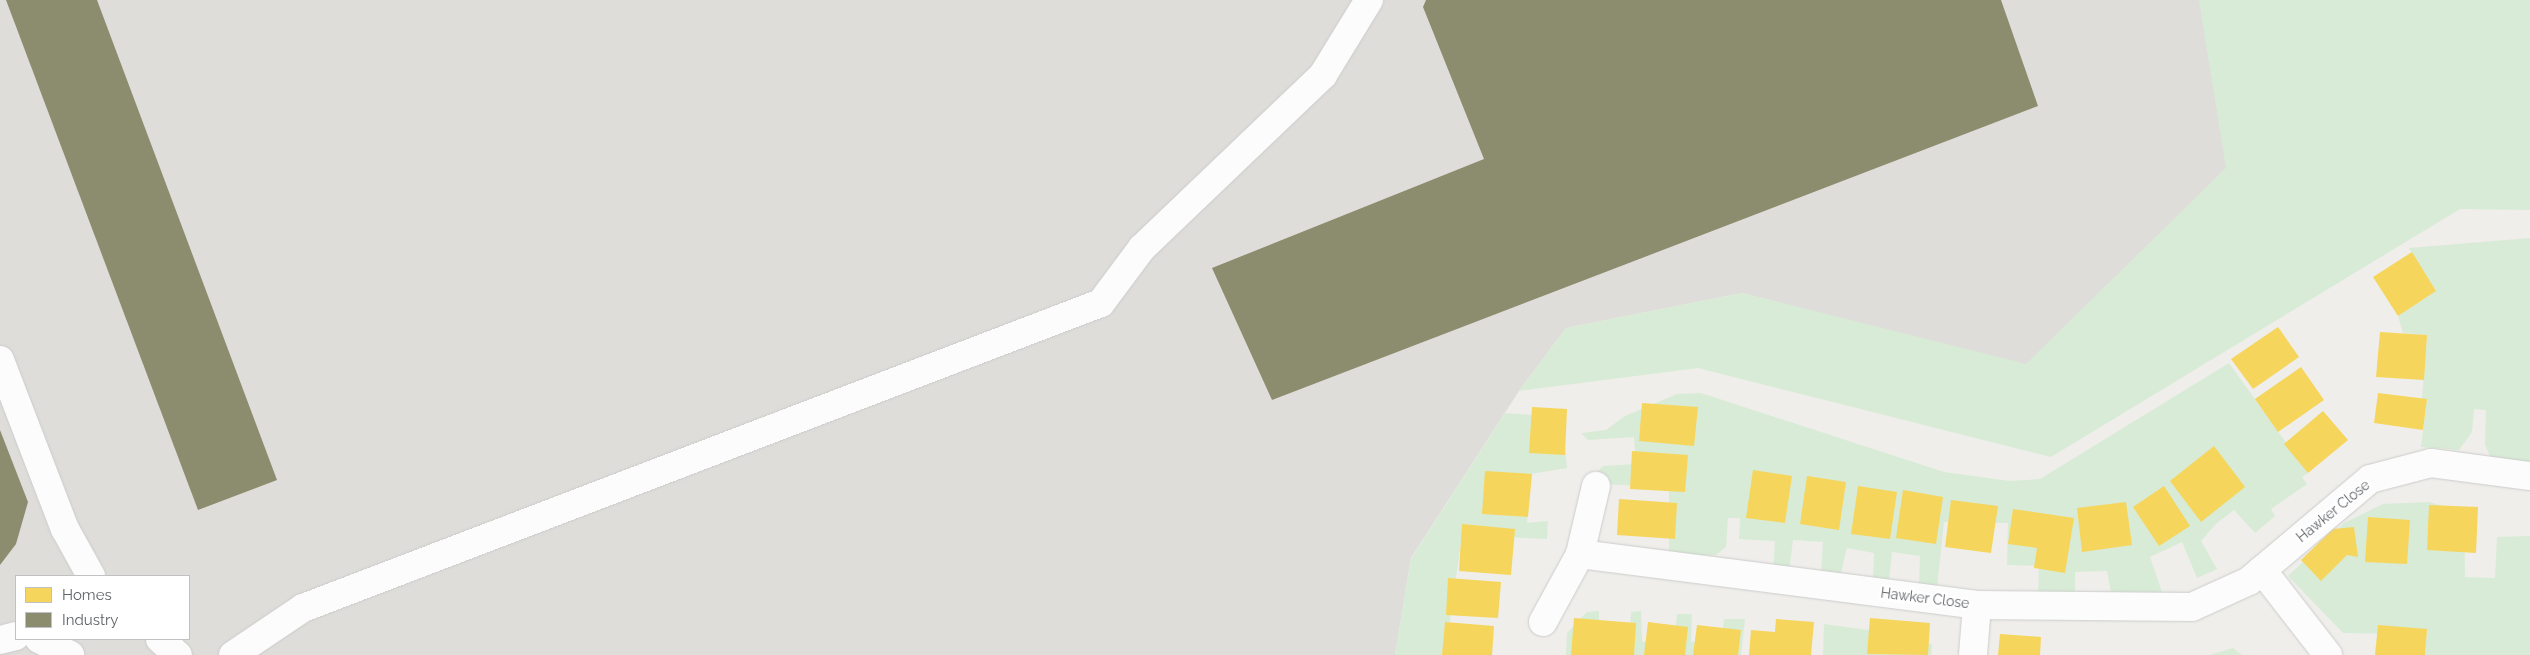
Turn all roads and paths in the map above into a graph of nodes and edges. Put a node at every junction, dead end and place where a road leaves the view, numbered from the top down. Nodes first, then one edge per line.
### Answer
1 (1369, 0) edge
2 (0, 360) edge
3 (2530, 476) edge
4 (1596, 486) dead end
5 (1580, 554) junction
6 (2262, 570) junction
7 (90, 575) edge
8 (1977, 605) junction
9 (1543, 622) dead end
10 (15, 636) edge
11 (0, 640) edge
12 (41, 640) edge
13 (161, 640) edge
14 (240, 653) edge
15 (70, 655) edge
16 (178, 655) edge
17 (1973, 655) edge
18 (2328, 655) edge

1 - 14 street
2 - 7 street
3 - 6 street, Hawker Close
4 - 5 street
5 - 8 street, Hawker Close
5 - 9 street
6 - 8 street, Hawker Close
6 - 18 street
8 - 17 street
10 - 11 street
12 - 15 street
13 - 16 street

